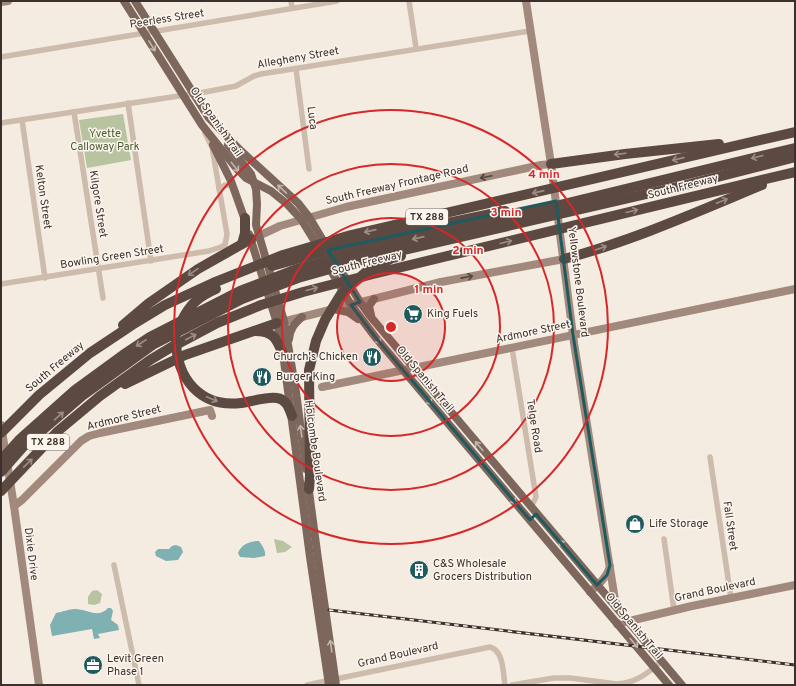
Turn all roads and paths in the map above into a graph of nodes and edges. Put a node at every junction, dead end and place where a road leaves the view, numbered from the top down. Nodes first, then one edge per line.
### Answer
1 (8, 1) edge
2 (124, 1) edge
3 (135, 1) edge
4 (291, 1) edge
5 (337, 1) edge
6 (409, 1) edge
7 (526, 1) edge
8 (1, 2) edge
9 (292, 8) junction
10 (530, 30) junction
11 (154, 31) junction
12 (144, 33) junction
13 (416, 48) junction
14 (1, 57) edge
15 (296, 69) junction
16 (192, 93) junction
17 (183, 95) junction
18 (128, 103) junction
19 (74, 112) junction
20 (209, 118) junction
21 (22, 120) junction
22 (1, 124) edge
23 (202, 125) junction
24 (795, 132) edge
25 (784, 134) junction
26 (795, 148) edge
27 (795, 157) edge
28 (552, 168) junction
29 (309, 169) dead end
30 (794, 172) edge
31 (689, 179) junction
32 (254, 182) junction
33 (233, 185) junction
34 (219, 189) junction
35 (244, 218) joint
36 (305, 218) junction
37 (310, 226) junction
38 (253, 241) junction
39 (564, 259) junction
40 (151, 261) junction
41 (98, 269) junction
42 (44, 278) junction
43 (1, 284) edge
44 (795, 289) edge
45 (103, 298) dead end
46 (374, 299) junction
47 (360, 302) junction
48 (351, 305) junction
49 (333, 309) junction
50 (302, 317) junction
51 (280, 320) junction
52 (374, 321) junction
53 (366, 326) junction
54 (251, 331) junction
55 (573, 335) junction
56 (288, 346) junction
57 (512, 348) junction
58 (90, 353) junction
59 (284, 357) junction
60 (414, 368) junction
61 (403, 370) junction
62 (322, 387) dead end
63 (100, 396) junction
64 (212, 416) dead end
65 (292, 416) junction
66 (456, 419) junction
67 (1, 425) edge
68 (450, 425) junction
69 (1, 433) edge
70 (710, 457) dead end
71 (1, 460) edge
72 (1, 472) edge
73 (503, 474) junction
74 (496, 480) junction
75 (309, 489) junction
76 (1, 491) edge
77 (13, 504) junction
78 (530, 506) junction
79 (536, 514) junction
80 (530, 520) junction
81 (664, 539) dead end
82 (575, 558) junction
83 (568, 564) junction
84 (114, 565) dead end
85 (610, 566) junction
86 (597, 585) junction
87 (795, 585) edge
88 (590, 592) junction
89 (731, 598) junction
90 (674, 610) junction
91 (620, 611) junction
92 (627, 621) junction
93 (617, 624) junction
94 (662, 661) junction
95 (654, 668) junction
96 (332, 683) edge
97 (594, 683) edge
98 (39, 685) edge
99 (139, 685) edge
100 (307, 685) edge
101 (505, 685) edge
102 (512, 685) edge
103 (669, 685) edge
104 (682, 685) edge

1 - 8 street
2 - 12 main road, Old Spanish Trail
3 - 11 main road, Old Spanish Trail
4 - 9 street
5 - 9 street, Peerless Street
6 - 13 street
7 - 10 street, Yellowstone Boulevard
9 - 11 street, Peerless Street
10 - 13 street, Allegheny Street
10 - 28 street, Yellowstone Boulevard
11 - 12 street, Peerless Street
11 - 16 main road, Old Spanish Trail
12 - 14 street, Peerless Street
12 -> 17 main road, Old Spanish Trail
13 - 15 street, Allegheny Street
15 - 16 street, Allegheny Street
15 - 29 street, Luca
16 - 17 street, Allegheny Street
16 - 20 main road, Old Spanish Trail
17 - 18 street, Allegheny Street
17 - 23 main road, Old Spanish Trail
18 - 19 street, Allegheny Street
18 - 40 street
19 - 21 street, Allegheny Street
19 - 41 street, Kilgore Street
20 - 32 main road, Holcombe Boulevard
36 -> 20 main road, Old Spanish Trail
21 - 22 street, Allegheny Street
21 - 42 street, Kelton Street
23 -> 32 main road, Old Spanish Trail
23 - 33 main road
23 - 34 street
24 - 25 highway, South Freeway / TX 288
25 -> 28 highway
25 -> 58 highway, South Freeway / TX 288
26 -> 31 highway
27 - 31 highway
28 -> 36 street, South Freeway Frontage Road
28 - 39 street, Yellowstone Boulevard
39 -> 30 highway
63 -> 30 highway, South Freeway / TX 288
31 -> 65 highway
31 -> 71 highway
72 -> 31 highway
31 - 75 highway
32 - 36 main road, Old Spanish Trail
32 - 38 main road, Holcombe Boulevard
33 - 34 street
33 - 35 main road
34 - 40 street, Bowling Green Street
35 - 38 highway
36 - 37 main road, Old Spanish Trail
36 - 38 street, South Freeway Frontage Road
37 - 47 main road, Old Spanish Trail
37 - 48 main road, Old Spanish Trail
38 - 51 main road, Holcombe Boulevard
38 -> 58 highway
46 -> 39 street
39 - 55 street, Yellowstone Boulevard
40 - 41 street, Bowling Green Street
41 - 42 street, Bowling Green Street
41 - 45 street, Kilgore Street
42 - 43 street, Bowling Green Street
44 - 55 street, Ardmore Street
46 - 47 street
46 - 52 main road
47 - 48 street
47 - 52 main road, Old Spanish Trail
48 - 49 street
48 - 53 main road, Old Spanish Trail
49 - 50 street
49 - 53 main road
50 - 51 street
50 - 56 main road
51 - 54 highway
51 - 56 main road, Holcombe Boulevard
51 - 59 main road, Holcombe Boulevard
52 - 60 main road, Old Spanish Trail
53 -> 61 main road, Old Spanish Trail
54 - 59 highway
54 - 63 highway
55 - 57 street, Ardmore Street
55 - 85 street, Yellowstone Boulevard
75 -> 56 main road, Holcombe Boulevard
57 - 60 street, Ardmore Street
57 - 78 street, Telge Road
58 - 69 highway, South Freeway / TX 288
59 - 65 main road, Holcombe Boulevard
60 - 61 street, Ardmore Street
60 - 66 main road, Old Spanish Trail
61 - 62 street, Ardmore Street
61 -> 68 main road, Old Spanish Trail
76 -> 63 highway, South Freeway / TX 288
64 - 77 street, Ardmore Street
65 - 96 main road, Holcombe Boulevard
66 - 68 main road
73 -> 66 main road, Old Spanish Trail
67 - 77 street, Dixie Drive
68 - 74 main road, Old Spanish Trail
70 - 89 street, Fall Street
73 - 74 main road
73 - 78 main road, Old Spanish Trail
74 -> 80 main road, Old Spanish Trail
96 -> 75 main road, Holcombe Boulevard
77 - 98 street, Dixie Drive
78 - 79 main road, Old Spanish Trail
79 - 80 main road
82 -> 79 main road, Old Spanish Trail
80 - 83 main road, Old Spanish Trail
81 - 90 street
82 - 83 main road
82 - 86 main road, Old Spanish Trail
83 - 88 main road, Old Spanish Trail
84 - 99 street
85 - 86 street
85 - 91 street, Yellowstone Boulevard
86 - 88 street
86 - 91 main road, Old Spanish Trail
87 - 89 street, Grand Boulevard
88 - 93 main road, Old Spanish Trail
89 - 90 street, Grand Boulevard
90 - 92 street, Grand Boulevard
91 - 92 main road, Old Spanish Trail
92 - 93 street, Grand Boulevard
92 - 94 main road, Old Spanish Trail
93 -> 95 main road, Old Spanish Trail
94 - 95 street
94 - 104 main road, Old Spanish Trail
95 - 97 street
95 - 103 main road, Old Spanish Trail
96 - 100 street, Grand Boulevard
96 - 101 street, Grand Boulevard
97 - 102 street

